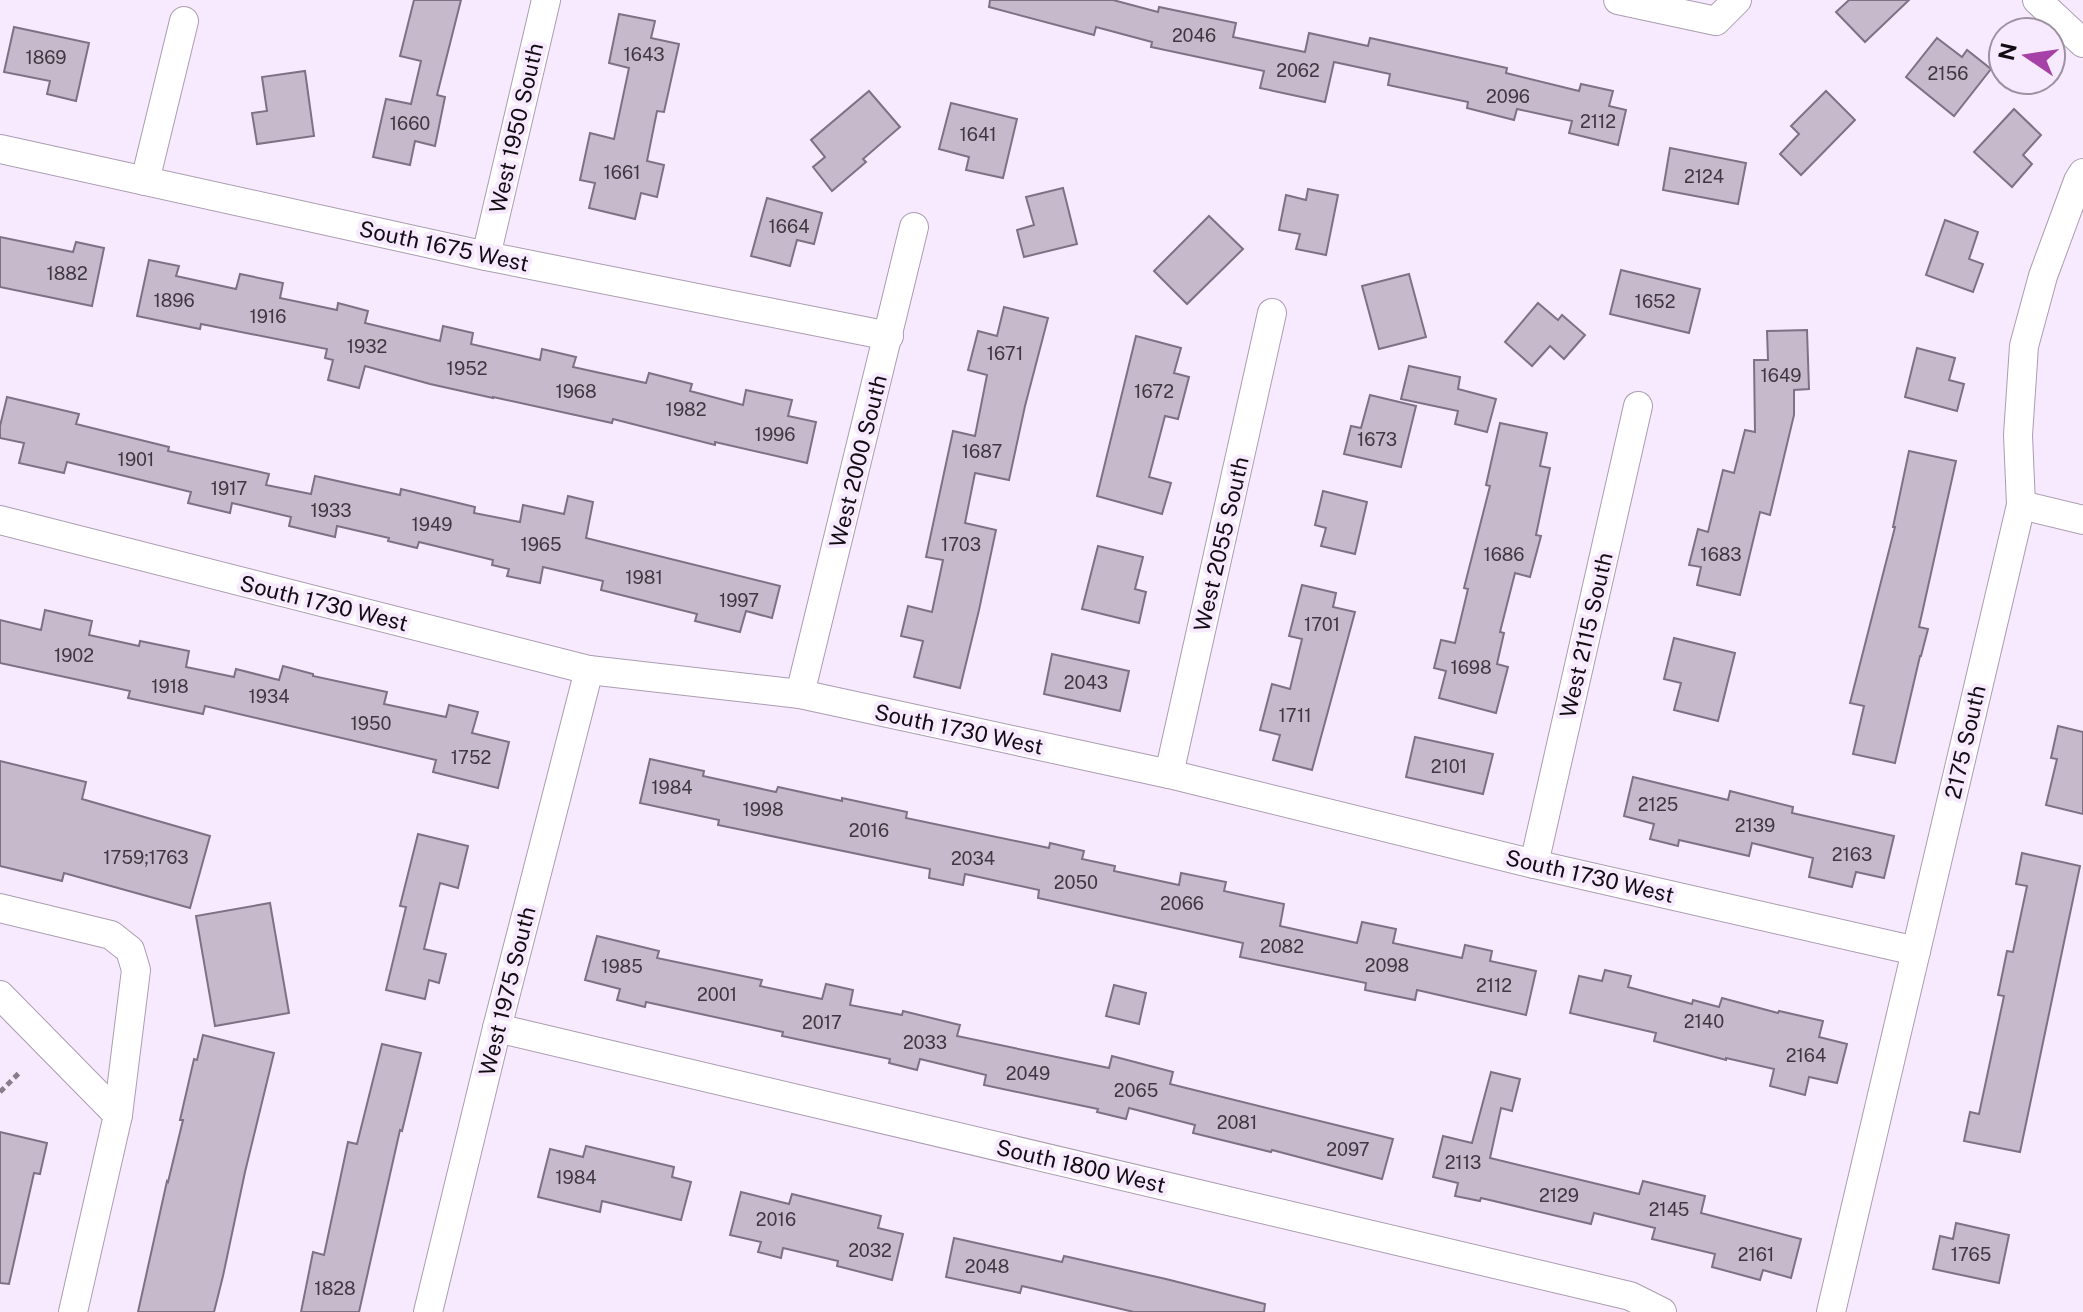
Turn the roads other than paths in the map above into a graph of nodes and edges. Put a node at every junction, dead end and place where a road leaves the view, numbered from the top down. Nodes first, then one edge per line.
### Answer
1 (546, 0) edge
2 (1618, 0) edge
3 (1737, 0) edge
4 (2037, 0) edge
5 (184, 21) dead end
6 (2083, 43) edge
7 (0, 149) edge
8 (2083, 173) edge
9 (145, 181) junction
10 (914, 227) dead end
11 (486, 256) junction
12 (1272, 313) dead end
13 (889, 336) junction
14 (1638, 406) dead end
15 (2021, 505) junction
16 (0, 520) edge
17 (2083, 520) edge
18 (589, 670) junction
19 (800, 694) junction
20 (1169, 774) junction
21 (1534, 864) junction
22 (0, 908) edge
23 (1916, 951) junction
24 (0, 995) edge
25 (497, 1028) junction
26 (118, 1115) junction
27 (73, 1312) edge
28 (428, 1312) edge
29 (1662, 1312) edge
30 (1831, 1312) edge

1 - 11 street, West 1950 South
2 - 3 street
4 - 6 street
5 - 9 street
7 - 9 street, South 1675 West
8 - 15 street, 2175 South
9 - 11 street, South 1675 West
10 - 13 street, West 2000 South
11 - 13 street, South 1675 West
12 - 20 street, West 2055 South
13 - 19 street, West 2000 South
14 - 21 street, West 2115 South
15 - 17 street
15 - 23 street, 2175 South
16 - 18 street, South 1730 West
18 - 19 street, South 1730 West
18 - 25 street, West 1975 South
19 - 20 street, South 1730 West
20 - 21 street, South 1730 West
21 - 23 street, South 1730 West
22 - 26 street
23 - 30 street, 2175 South
24 - 26 street
25 - 28 street, West 1975 South
25 - 29 street, South 1800 West
26 - 27 street

